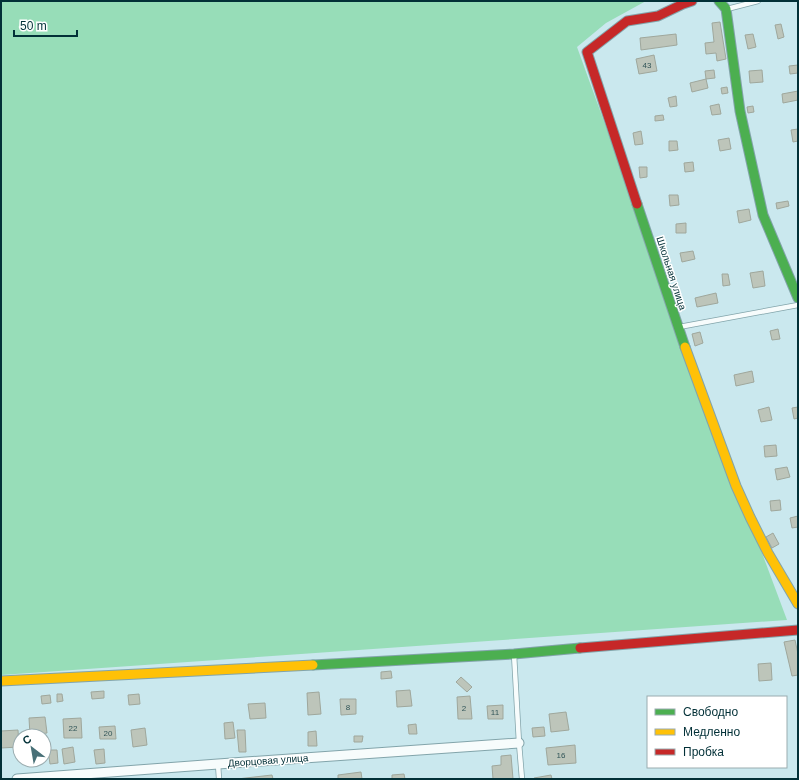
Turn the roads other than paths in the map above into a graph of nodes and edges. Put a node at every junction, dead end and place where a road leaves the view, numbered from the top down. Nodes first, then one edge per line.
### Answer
1 (692, 1) edge
2 (719, 1) edge
3 (758, 1) edge
4 (726, 9) junction
5 (798, 298) edge
6 (798, 305) edge
7 (678, 328) junction
8 (798, 604) edge
9 (798, 630) edge
10 (514, 654) junction
11 (1, 681) edge
12 (518, 743) junction
13 (218, 764) junction
14 (17, 779) edge
15 (219, 779) edge
16 (522, 779) edge

1 - 7 street, Школьная улица
2 - 4 street
3 - 4 lane
4 - 5 street
6 - 7 lane
7 - 8 street, Школьная улица
9 - 10 street
10 - 11 street
10 - 12 lane
12 - 13 street, Дворцовая улица
12 - 16 lane
13 - 14 street, Дворцовая улица
13 - 15 lane

